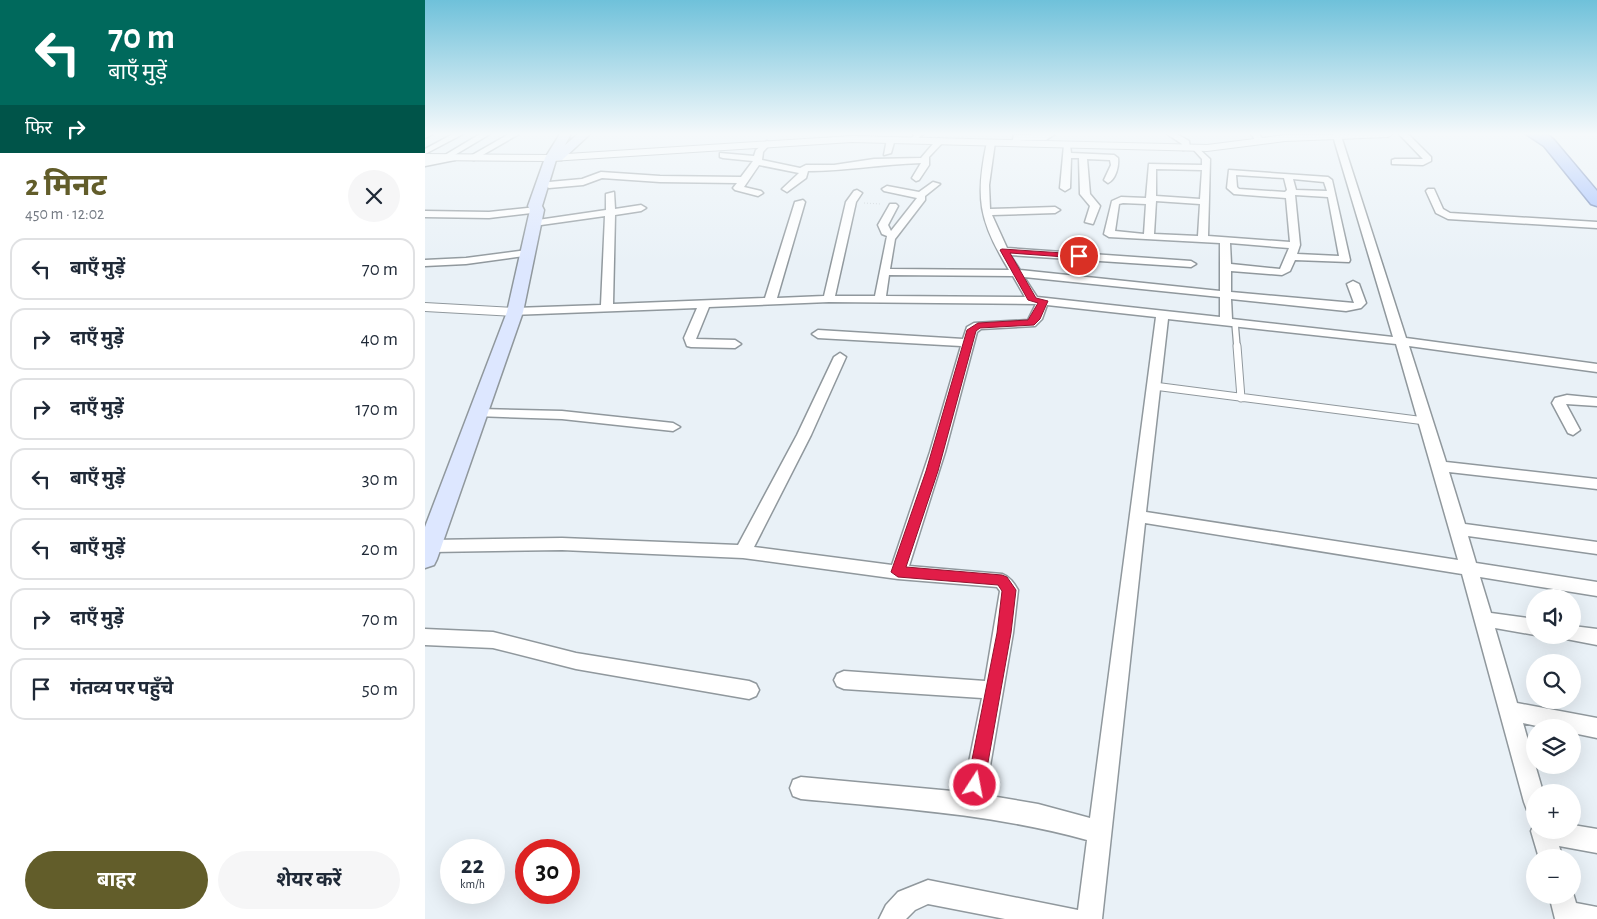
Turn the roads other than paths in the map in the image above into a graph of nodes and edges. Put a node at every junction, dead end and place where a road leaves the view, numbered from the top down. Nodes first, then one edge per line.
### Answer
1 (1288, 176) edge
2 (548, 177) edge
3 (552, 177) edge
4 (596, 177) edge
5 (629, 177) edge
6 (745, 177) edge
7 (802, 177) edge
8 (985, 177) edge
9 (1066, 177) edge
10 (1084, 177) edge
11 (1109, 177) edge
12 (1152, 177) edge
13 (1214, 177) edge
14 (1223, 177) edge
15 (1297, 177) edge
16 (1350, 177) edge
17 (1577, 177) edge
18 (743, 180) junction
19 (1108, 180) dead end
20 (936, 184) dead end
21 (549, 185) junction
22 (1065, 188) dead end
23 (787, 189) dead end
24 (887, 190) dead end
25 (1431, 191) dead end
26 (758, 192) dead end
27 (611, 194) dead end
28 (1291, 194) junction
29 (1332, 194) junction
30 (920, 196) junction
31 (854, 198) road end
32 (1151, 200) junction
33 (1597, 201) edge
34 (800, 202) dead end
35 (1205, 202) junction
36 (893, 206) road end
37 (641, 208) dead end
38 (1055, 210) dead end
39 (987, 212) junction
40 (610, 213) junction
41 (535, 216) junction
42 (427, 218) edge
43 (1091, 222) dead end
44 (1597, 225) edge
45 (893, 235) junction
46 (1149, 237) junction
47 (1203, 239) junction
48 (1225, 240) junction
49 (1295, 245) junction
50 (1004, 250) junction
51 (527, 253) junction
52 (1291, 257) junction
53 (425, 263) edge
54 (1191, 264) dead end
55 (1226, 267) junction
56 (884, 272) junction
57 (1017, 273) junction
58 (1353, 284) dead end
59 (1226, 294) junction
60 (880, 298) junction
61 (829, 299) junction
62 (770, 301) junction
63 (1038, 301) junction
64 (705, 304) junction
65 (425, 307) edge
66 (607, 307) junction
67 (515, 312) junction
68 (1162, 314) junction
69 (1231, 322) junction
70 (818, 334) dead end
71 (1400, 341) junction
72 (968, 343) junction
73 (735, 344) dead end
74 (840, 357) dead end
75 (1597, 368) edge
76 (1154, 386) junction
77 (1241, 398) junction
78 (1597, 402) edge
79 (480, 413) junction
80 (1425, 421) junction
81 (673, 427) dead end
82 (1573, 430) dead end
83 (1440, 466) junction
84 (1597, 484) edge
85 (1138, 516) junction
86 (1458, 530) junction
87 (1597, 548) edge
88 (428, 552) edge
89 (743, 552) junction
90 (1469, 570) junction
91 (898, 572) junction
92 (1597, 589) edge
93 (1483, 619) junction
94 (1526, 626) edge
95 (1581, 635) edge
96 (425, 637) edge
97 (1597, 638) edge
98 (843, 680) dead end
99 (749, 690) dead end
100 (993, 690) junction
101 (1509, 712) junction
102 (1597, 728) edge
103 (1530, 784) edge
104 (801, 788) dead end
105 (972, 804) junction
106 (1100, 832) junction
107 (1581, 838) edge
108 (1597, 841) edge
109 (1565, 909) edge
110 (892, 919) edge
111 (1070, 919) edge
112 (1089, 919) edge
113 (1595, 919) edge

1 - 28 street
2 - 41 main road
3 - 21 main road
4 - 21 street
5 - 18 street
6 - 18 street
7 - 23 street
8 - 39 street
9 - 22 street
10 - 43 street
11 - 19 street
12 - 32 street
13 - 35 street
14 - 28 street
15 - 29 street
16 - 71 street
17 - 33 highway
18 - 26 street
20 - 30 street
21 - 41 main road
24 - 30 street
25 - 44 street
27 - 40 street
28 - 29 street
28 - 49 street
29 - 52 street
30 - 45 street
31 - 61 street
32 - 35 street
32 - 46 street
32 - 46 street
34 - 62 street
35 - 47 street
36 - 45 street
37 - 40 street
38 - 39 street
39 - 50 street
40 - 41 street
40 - 66 street
41 - 42 street
41 - 51 main road
45 - 56 street
46 - 47 street
47 - 48 street
48 - 49 street
48 - 55 street
49 - 52 street
50 - 54 street
50 - 57 street
51 - 53 street
51 - 67 main road
52 - 55 street
55 - 59 street
56 - 57 street
56 - 60 street
57 - 59 street
57 - 63 street
58 - 59 street
59 - 69 street
60 - 61 street
60 - 63 street
61 - 62 street
62 - 64 street
63 - 68 street
63 - 72 street
64 - 66 street
64 - 73 street
65 - 67 street
66 - 67 street
67 - 79 main road
68 - 69 street
68 - 76 street
69 - 71 street
69 - 77 lane
70 - 72 street
71 - 75 street
71 - 80 street
72 - 91 street
74 - 89 street
76 - 77 lane
76 - 85 street
77 - 80 lane
78 - 82 street
79 - 81 street
79 - 88 main road
80 - 83 street
83 - 84 street
83 - 86 street
85 - 90 street
85 - 106 street
86 - 87 street
86 - 90 street
88 - 89 street
89 - 91 street
90 - 92 street
90 - 93 street
91 - 100 street
93 - 94 street
93 - 101 street
95 - 97 street
96 - 99 street
98 - 100 street
100 - 105 street
101 - 102 street
101 - 103 street
104 - 105 street
105 - 106 street
106 - 112 street
107 - 108 street
109 - 113 street
110 - 111 street

